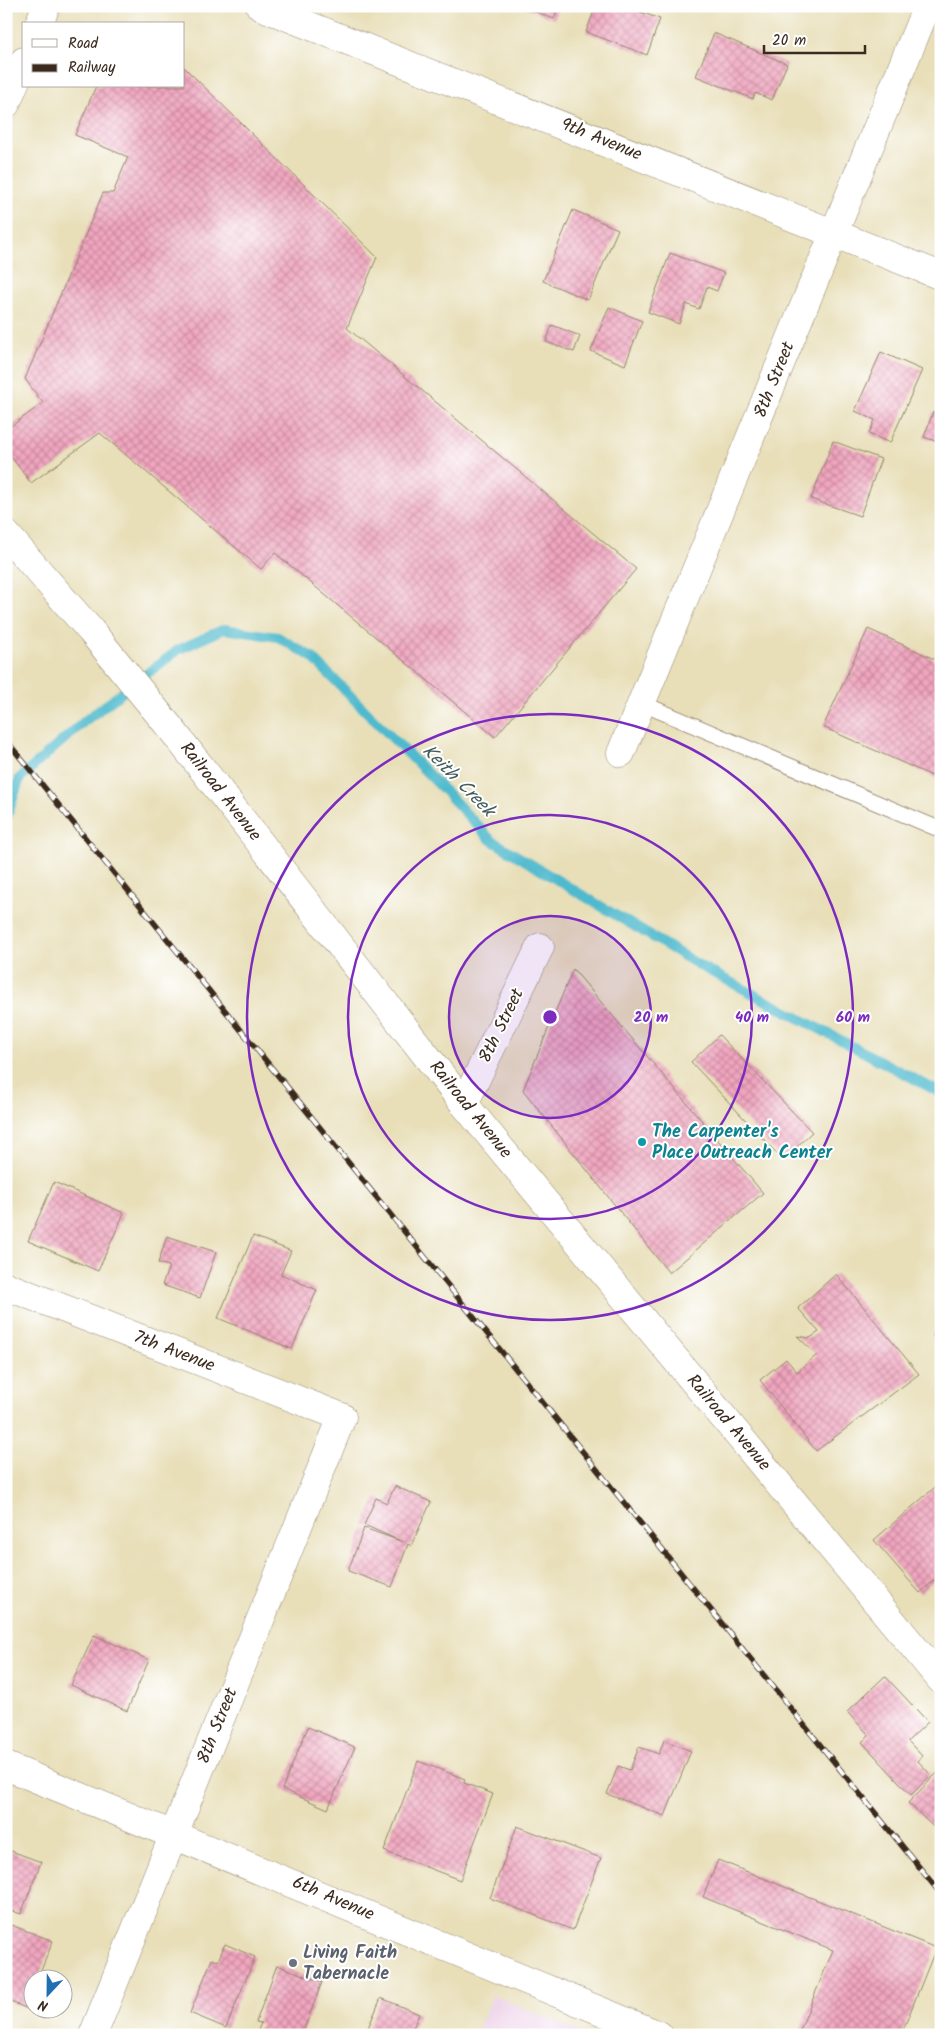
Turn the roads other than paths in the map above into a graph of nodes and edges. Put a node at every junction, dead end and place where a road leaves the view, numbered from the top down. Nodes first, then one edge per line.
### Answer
1 (46, 6) edge
2 (927, 6) edge
3 (270, 8) edge
4 (40, 22) edge
5 (22, 66) edge
6 (6, 104) edge
7 (835, 233) junction
8 (941, 276) edge
9 (6, 534) edge
10 (641, 703) junction
11 (621, 753) dead end
12 (941, 830) edge
13 (540, 947) dead end
14 (464, 1104) junction
15 (6, 1286) edge
16 (342, 1417) joint
17 (941, 1680) edge
18 (6, 1766) edge
19 (174, 1834) junction
20 (93, 2035) edge
21 (659, 2035) edge

1 - 4 street
2 - 7 street, 8th Street
3 - 7 street, 9th Avenue
5 - 6 street
7 - 8 street, 9th Avenue
7 - 10 street, 8th Street
9 - 14 street, Railroad Avenue
10 - 11 street, 8th Street
10 - 12 lane
13 - 14 street, 8th Street
14 - 17 street, Railroad Avenue
15 - 16 street, 7th Avenue
16 - 19 street, 8th Street
18 - 19 street, 6th Avenue
19 - 20 street, 8th Street
19 - 21 street, 6th Avenue

